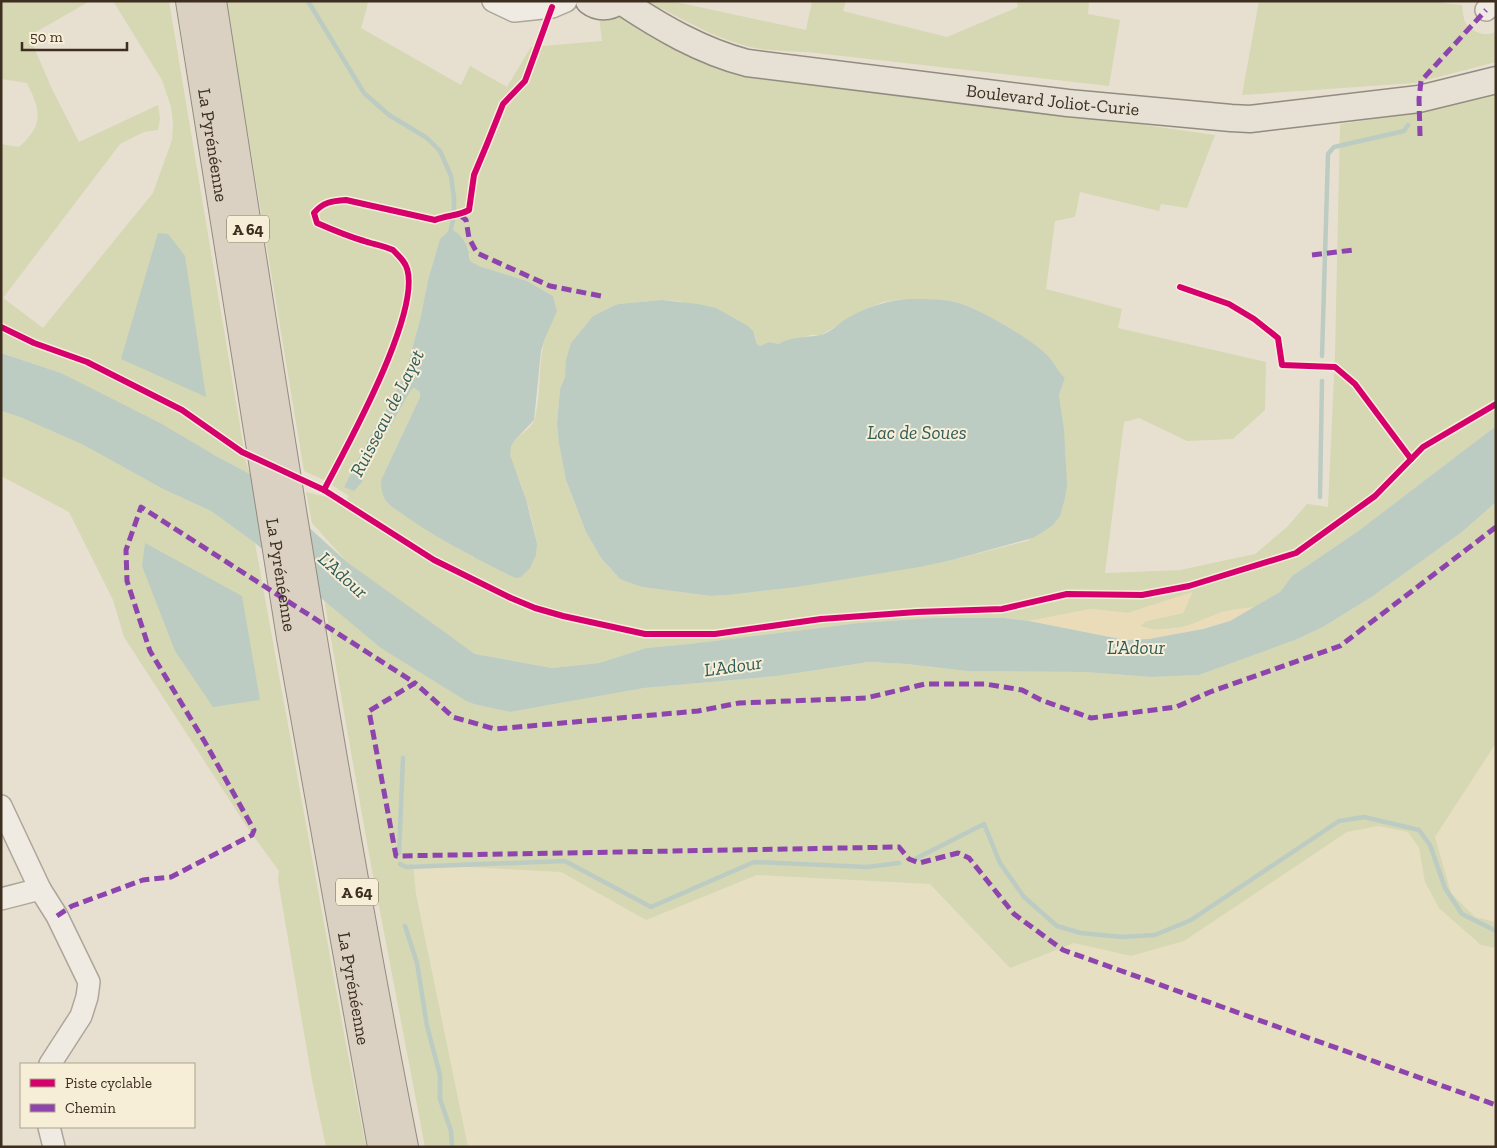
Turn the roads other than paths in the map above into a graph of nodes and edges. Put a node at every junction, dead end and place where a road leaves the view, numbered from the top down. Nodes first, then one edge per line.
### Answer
1 (190, 1) edge
2 (212, 1) edge
3 (492, 1) edge
4 (566, 1) edge
5 (589, 1) edge
6 (620, 1) edge
7 (1496, 80) edge
8 (272, 451) junction
9 (302, 637) junction
10 (1, 806) edge
11 (40, 890) junction
12 (1, 900) edge
13 (51, 1063) edge
14 (49, 1128) edge
15 (54, 1147) edge
16 (382, 1147) edge
17 (404, 1147) edge

1 - 8 highway, La Pyrénéenne / A 64
2 - 8 highway, La Pyrénéenne / A 64
3 - 4 street
5 - 6 main road, Boulevard Joliot-Curie
6 - 7 main road, Boulevard Joliot-Curie
8 - 9 highway, La Pyrénéenne / A 64
9 - 16 highway, La Pyrénéenne / A 64
9 - 17 highway, La Pyrénéenne / A 64
10 - 11 street
11 - 12 street
11 - 13 street
14 - 15 street

